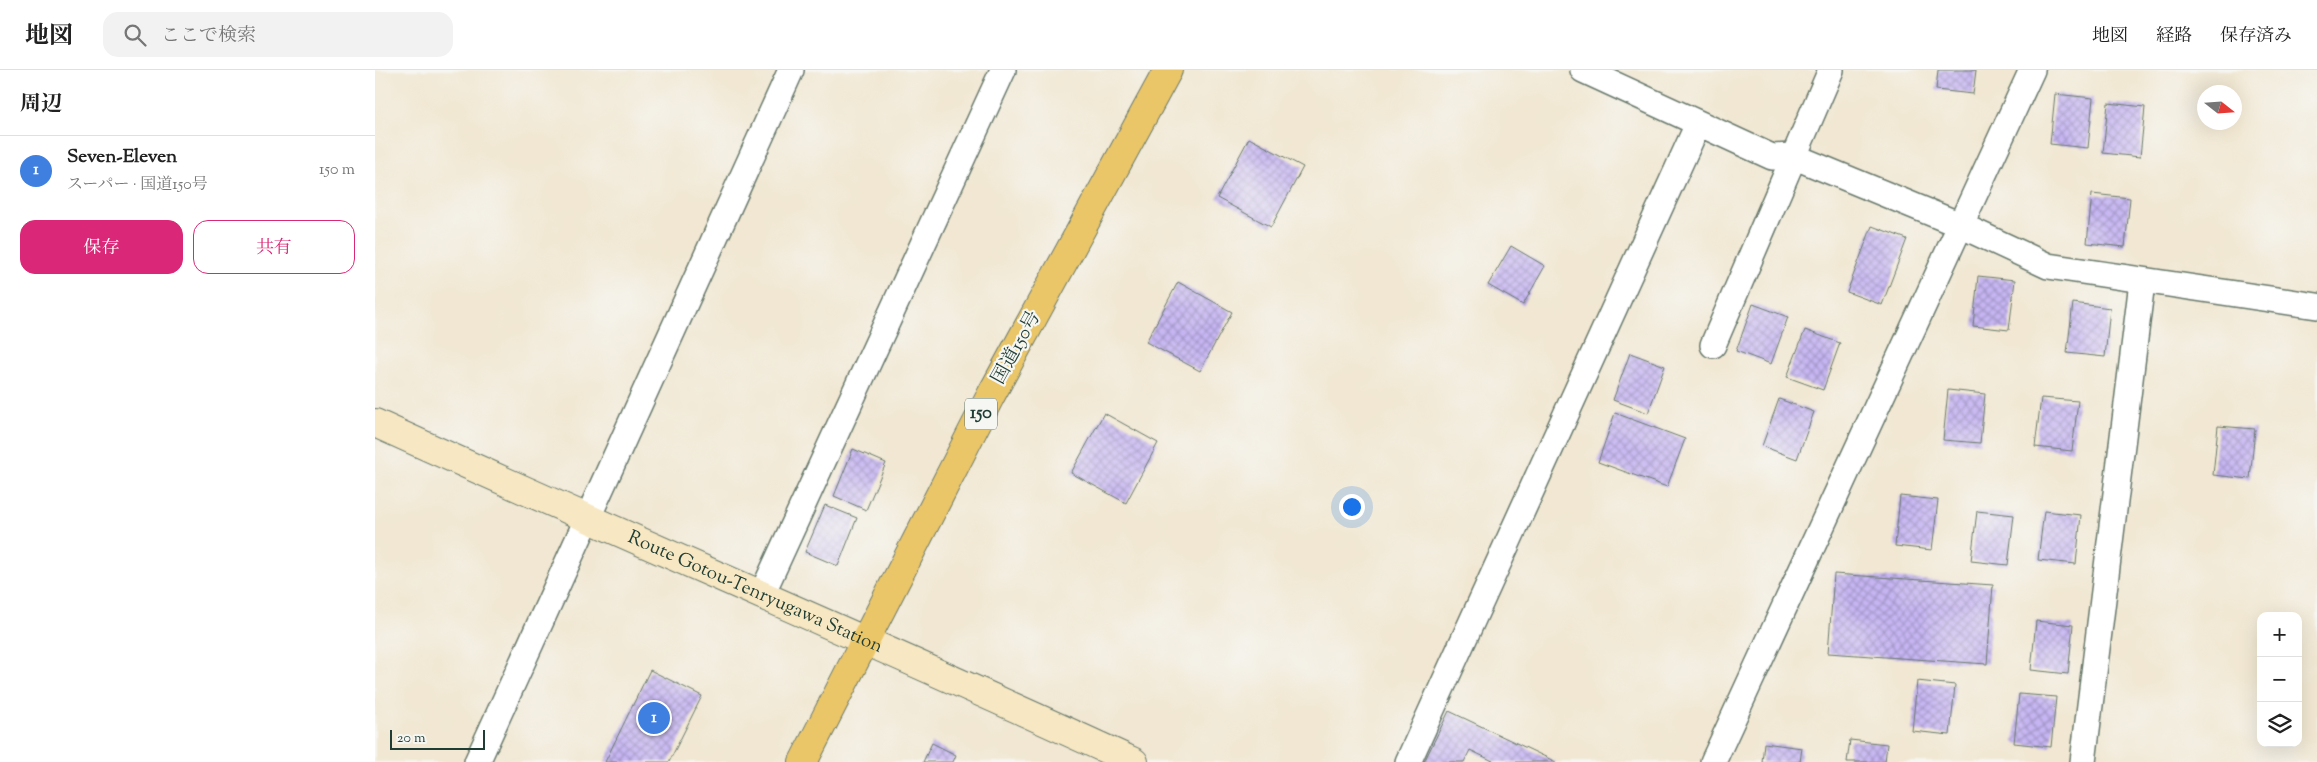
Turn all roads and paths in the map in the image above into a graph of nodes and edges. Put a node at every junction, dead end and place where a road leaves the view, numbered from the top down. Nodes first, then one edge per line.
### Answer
1 (791, 70) edge
2 (1003, 70) edge
3 (1168, 70) edge
4 (1583, 70) edge
5 (1831, 70) edge
6 (2032, 70) edge
7 (1698, 124) junction
8 (1793, 156) junction
9 (1960, 225) junction
10 (2142, 282) junction
11 (2317, 306) edge
12 (1713, 345) dead end
13 (375, 423) edge
14 (588, 520) junction
15 (762, 594) junction
16 (867, 640) junction
17 (1121, 759) edge
18 (477, 762) edge
19 (803, 762) edge
20 (1408, 762) edge
21 (1713, 762) edge
22 (2083, 762) edge

1 - 14 street
2 - 15 street
3 - 16 highway, 国道150号 / 150
4 - 7 street
5 - 8 street
6 - 9 street
7 - 8 street
7 - 20 street
8 - 9 street
8 - 12 street
9 - 10 street
9 - 21 street
10 - 11 street
10 - 22 street
13 - 14 main road, Route Gotou-Tenryugawa Station
14 - 15 main road, Route Gotou-Tenryugawa Station
14 - 18 street
15 - 16 main road, Route Gotou-Tenryugawa Station
16 - 17 main road, Route Gotou-Tenryugawa Station
16 - 19 highway, 国道150号 / 150

